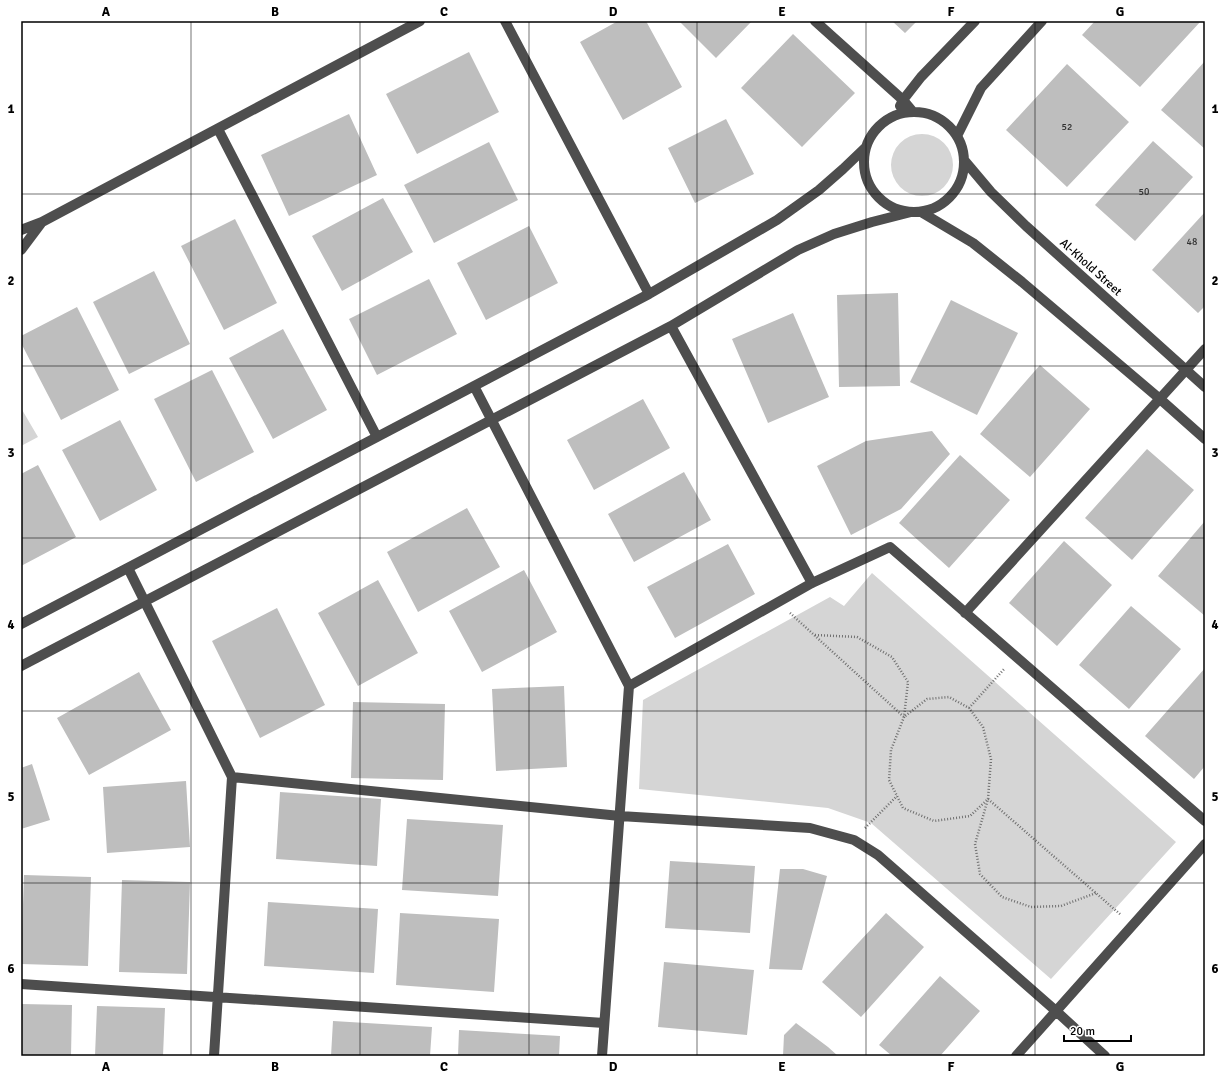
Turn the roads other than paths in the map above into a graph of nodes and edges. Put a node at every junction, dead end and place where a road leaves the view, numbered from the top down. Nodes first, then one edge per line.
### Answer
1 (420, 21) edge
2 (505, 21) edge
3 (815, 21) edge
4 (975, 21) edge
5 (1042, 21) edge
6 (903, 100) junction
7 (914, 112) junction
8 (897, 115) junction
9 (218, 129) junction
10 (957, 136) junction
11 (866, 147) junction
12 (964, 160) junction
13 (916, 212) junction
14 (42, 222) junction
15 (21, 230) edge
16 (21, 250) edge
17 (649, 294) junction
18 (671, 326) junction
19 (1205, 349) edge
20 (1186, 370) junction
21 (474, 386) junction
22 (1205, 387) edge
23 (1160, 399) junction
24 (492, 420) junction
25 (377, 437) junction
26 (1205, 439) edge
27 (128, 568) junction
28 (812, 583) junction
29 (145, 601) junction
30 (965, 613) junction
31 (21, 624) edge
32 (21, 666) edge
33 (629, 686) junction
34 (232, 777) junction
35 (620, 816) junction
36 (1205, 821) edge
37 (1205, 844) edge
38 (21, 984) edge
39 (218, 997) junction
40 (1056, 1011) junction
41 (604, 1023) junction
42 (214, 1056) edge
43 (602, 1056) edge
44 (1016, 1056) edge
45 (1105, 1056) edge

1 - 9 street
2 - 17 street
3 - 6 street
4 - 6 street
5 - 10 street
6 - 7 street
6 - 8 street
7 - 8 street
7 - 10 street
8 - 11 street
9 - 14 street
9 - 25 street
10 - 12 street
11 - 13 street
11 - 17 street
12 - 13 street
12 - 20 street, Al-Khold Street
13 - 18 street
13 - 23 street
14 - 15 street
14 - 16 street
17 - 21 street
18 - 24 street
18 - 28 street
19 - 20 street
20 - 22 street, Al-Khold Street
20 - 23 street
21 - 24 street
21 - 25 street
23 - 26 street
23 - 30 street
24 - 29 street
24 - 33 street
25 - 27 street
27 - 29 street
27 - 31 street
28 - 30 street
28 - 33 street
29 - 32 street
29 - 34 street
30 - 36 street
33 - 35 street
34 - 35 street
34 - 39 street
35 - 40 street
35 - 41 street
37 - 40 street
38 - 39 street
39 - 41 street
39 - 42 street
40 - 44 street
40 - 45 street
41 - 43 street

